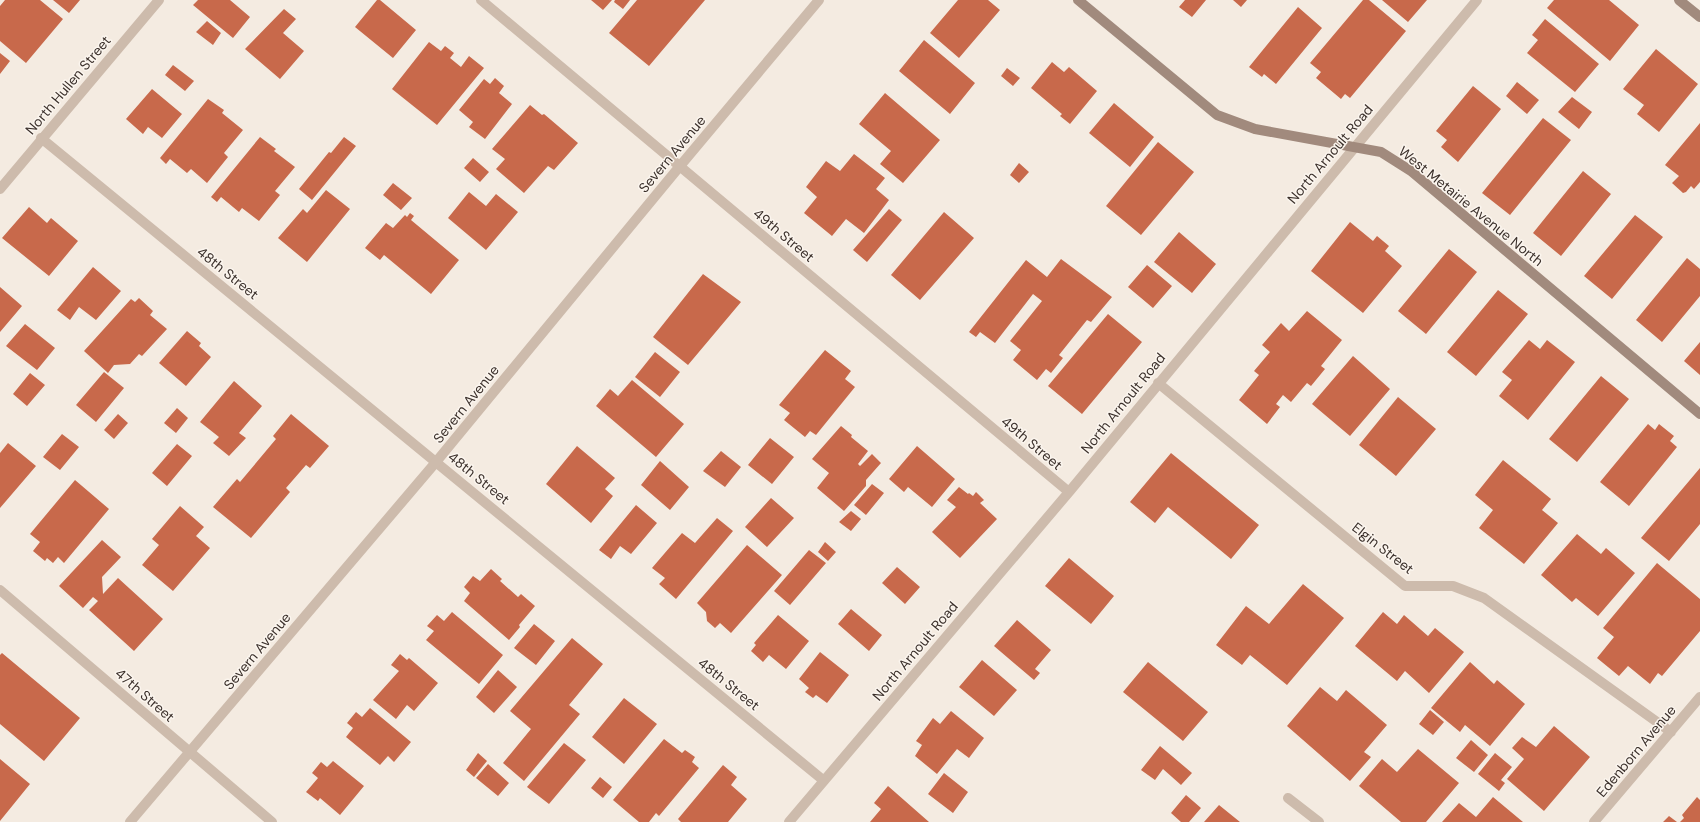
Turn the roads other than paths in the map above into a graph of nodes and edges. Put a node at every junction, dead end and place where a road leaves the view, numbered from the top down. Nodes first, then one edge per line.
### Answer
1 (159, 0) edge
2 (481, 0) edge
3 (818, 0) edge
4 (1078, 0) edge
5 (1477, 0) edge
6 (1680, 0) edge
7 (1700, 17) edge
8 (41, 138) junction
9 (1355, 146) junction
10 (680, 166) junction
11 (0, 188) edge
12 (1158, 383) junction
13 (1700, 414) edge
14 (436, 462) junction
15 (1069, 492) junction
16 (0, 590) edge
17 (1700, 698) edge
18 (1671, 732) junction
19 (190, 752) junction
20 (823, 780) junction
21 (1288, 798) dead end
22 (130, 822) edge
23 (272, 822) edge
24 (789, 822) edge
25 (1319, 822) edge
26 (1594, 822) edge

1 - 8 street, North Hullen Street
2 - 10 street, 49th Street
3 - 10 street, Severn Avenue
4 - 9 main road, West Metairie Avenue North
5 - 9 street, North Arnoult Road
6 - 7 main road
8 - 11 street, North Hullen Street
8 - 14 street, 48th Street
9 - 12 street, North Arnoult Road
9 - 13 main road, West Metairie Avenue North
10 - 14 street, Severn Avenue
10 - 15 street, 49th Street
12 - 15 street, North Arnoult Road
12 - 18 street, Elgin Street
14 - 19 street, Severn Avenue
14 - 20 street, 48th Street
15 - 20 street, North Arnoult Road
16 - 19 street, 47th Street
17 - 18 street, Edenborn Avenue
18 - 26 street, Edenborn Avenue
19 - 22 street, Severn Avenue
19 - 23 street, 47th Street
20 - 24 street, North Arnoult Road
21 - 25 street

